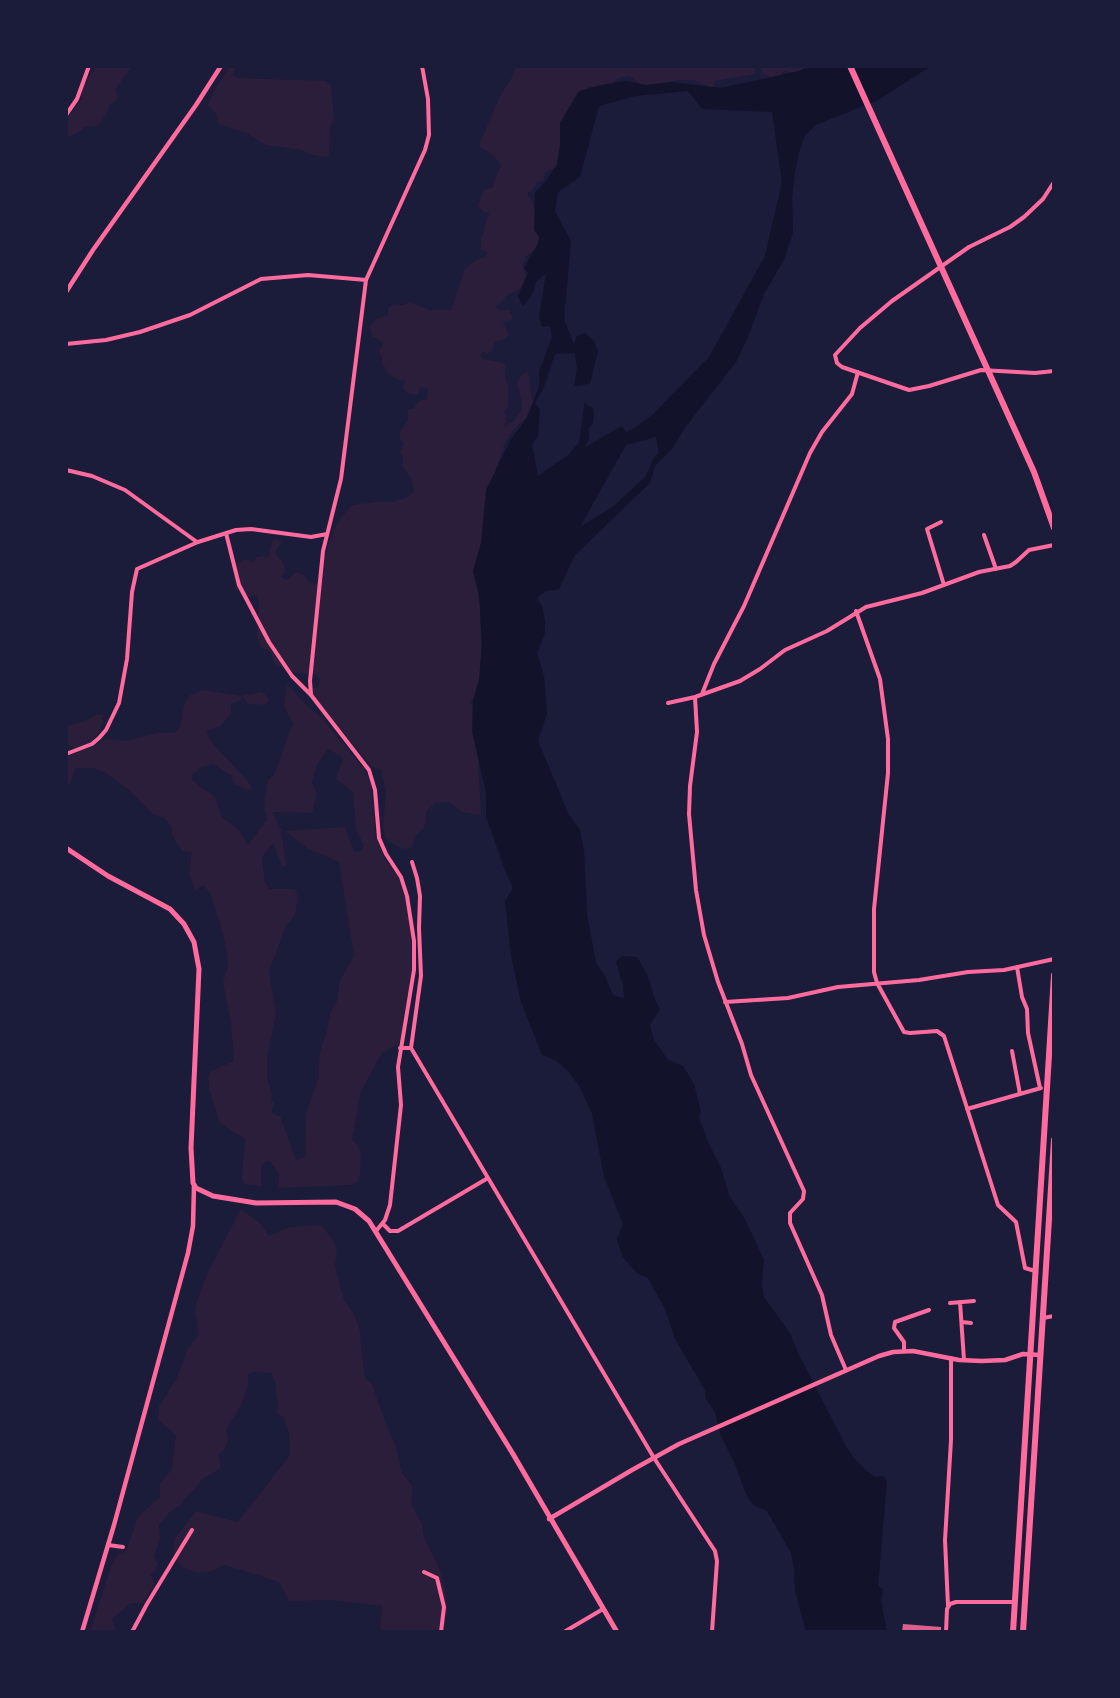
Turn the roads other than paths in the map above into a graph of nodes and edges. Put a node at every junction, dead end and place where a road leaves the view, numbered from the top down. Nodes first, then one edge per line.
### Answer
1 (89, 66) edge
2 (221, 66) edge
3 (422, 66) edge
4 (850, 66) edge
5 (66, 115) edge
6 (1054, 182) edge
7 (940, 265) junction
8 (366, 280) junction
9 (66, 292) edge
10 (66, 344) edge
11 (988, 370) junction
12 (1054, 371) edge
13 (858, 372) junction
14 (66, 470) edge
15 (941, 522) dead end
16 (1054, 528) edge
17 (226, 533) junction
18 (327, 534) junction
19 (984, 535) dead end
20 (198, 542) junction
21 (1054, 545) edge
22 (996, 569) junction
23 (944, 585) junction
24 (856, 611) junction
25 (702, 694) junction
26 (311, 695) junction
27 (695, 697) junction
28 (668, 703) dead end
29 (66, 754) edge
30 (66, 848) edge
31 (412, 862) dead end
32 (1054, 959) edge
33 (1017, 968) junction
34 (1054, 975) edge
35 (877, 983) junction
36 (725, 1002) junction
37 (400, 1048) junction
38 (411, 1048) junction
39 (1012, 1051) dead end
40 (1047, 1089) edge
41 (1020, 1094) junction
42 (967, 1109) junction
43 (1054, 1140) edge
44 (488, 1178) junction
45 (194, 1186) junction
46 (383, 1224) junction
47 (376, 1231) junction
48 (1035, 1271) junction
49 (974, 1301) dead end
50 (960, 1302) junction
51 (950, 1303) dead end
52 (929, 1310) dead end
53 (1054, 1316) edge
54 (1043, 1318) junction
55 (962, 1322) junction
56 (971, 1323) dead end
57 (904, 1351) junction
58 (1030, 1354) junction
59 (1040, 1355) junction
60 (951, 1358) junction
61 (964, 1360) junction
62 (845, 1371) junction
63 (654, 1458) junction
64 (549, 1519) junction
65 (192, 1530) dead end
66 (108, 1545) junction
67 (123, 1546) dead end
68 (424, 1572) dead end
69 (1014, 1602) junction
70 (948, 1606) junction
71 (603, 1609) junction
72 (82, 1632) edge
73 (132, 1632) edge
74 (441, 1632) edge
75 (564, 1632) edge
76 (617, 1632) edge
77 (712, 1632) edge
78 (946, 1632) edge
79 (1012, 1632) edge
80 (1023, 1632) edge

1 - 5 street
2 - 9 street
3 - 8 street
4 - 7 highway
6 - 7 street
7 - 11 highway
7 - 13 street
8 - 10 street
8 - 18 street
11 - 12 street
11 - 13 street
11 - 16 highway
13 - 25 street
14 - 20 street
15 - 23 street
17 - 18 street
17 - 20 street
17 - 26 street
18 - 26 street
19 - 22 street
20 - 29 street
21 - 22 street
22 - 23 street
23 - 24 street
24 - 25 street
24 - 35 street
25 - 27 street
26 - 37 street
27 - 28 street
27 - 36 street
30 - 45 main road
31 - 38 street
32 - 33 street
33 - 35 street
33 - 40 street
34 - 40 highway
35 - 36 street
35 - 42 street
36 - 62 street
37 - 38 street
37 - 46 street
38 - 44 street
39 - 41 street
40 - 41 street
40 - 48 highway
41 - 42 street
42 - 48 street
43 - 54 highway
44 - 46 street
44 - 63 street
45 - 47 main road
45 - 66 street
46 - 47 street
47 - 64 main road
48 - 58 highway
49 - 50 street
50 - 51 street
50 - 55 street
52 - 57 street
53 - 54 street
54 - 59 highway
55 - 56 street
55 - 61 street
57 - 60 street
57 - 62 street
58 - 59 street
58 - 61 street
58 - 69 highway
59 - 80 highway
60 - 61 street
60 - 70 street
62 - 63 street
63 - 64 street
63 - 77 street
64 - 71 main road
65 - 73 street
66 - 67 street
66 - 72 street
68 - 74 street
69 - 70 street
69 - 79 highway
70 - 78 street
71 - 75 street
71 - 76 main road

